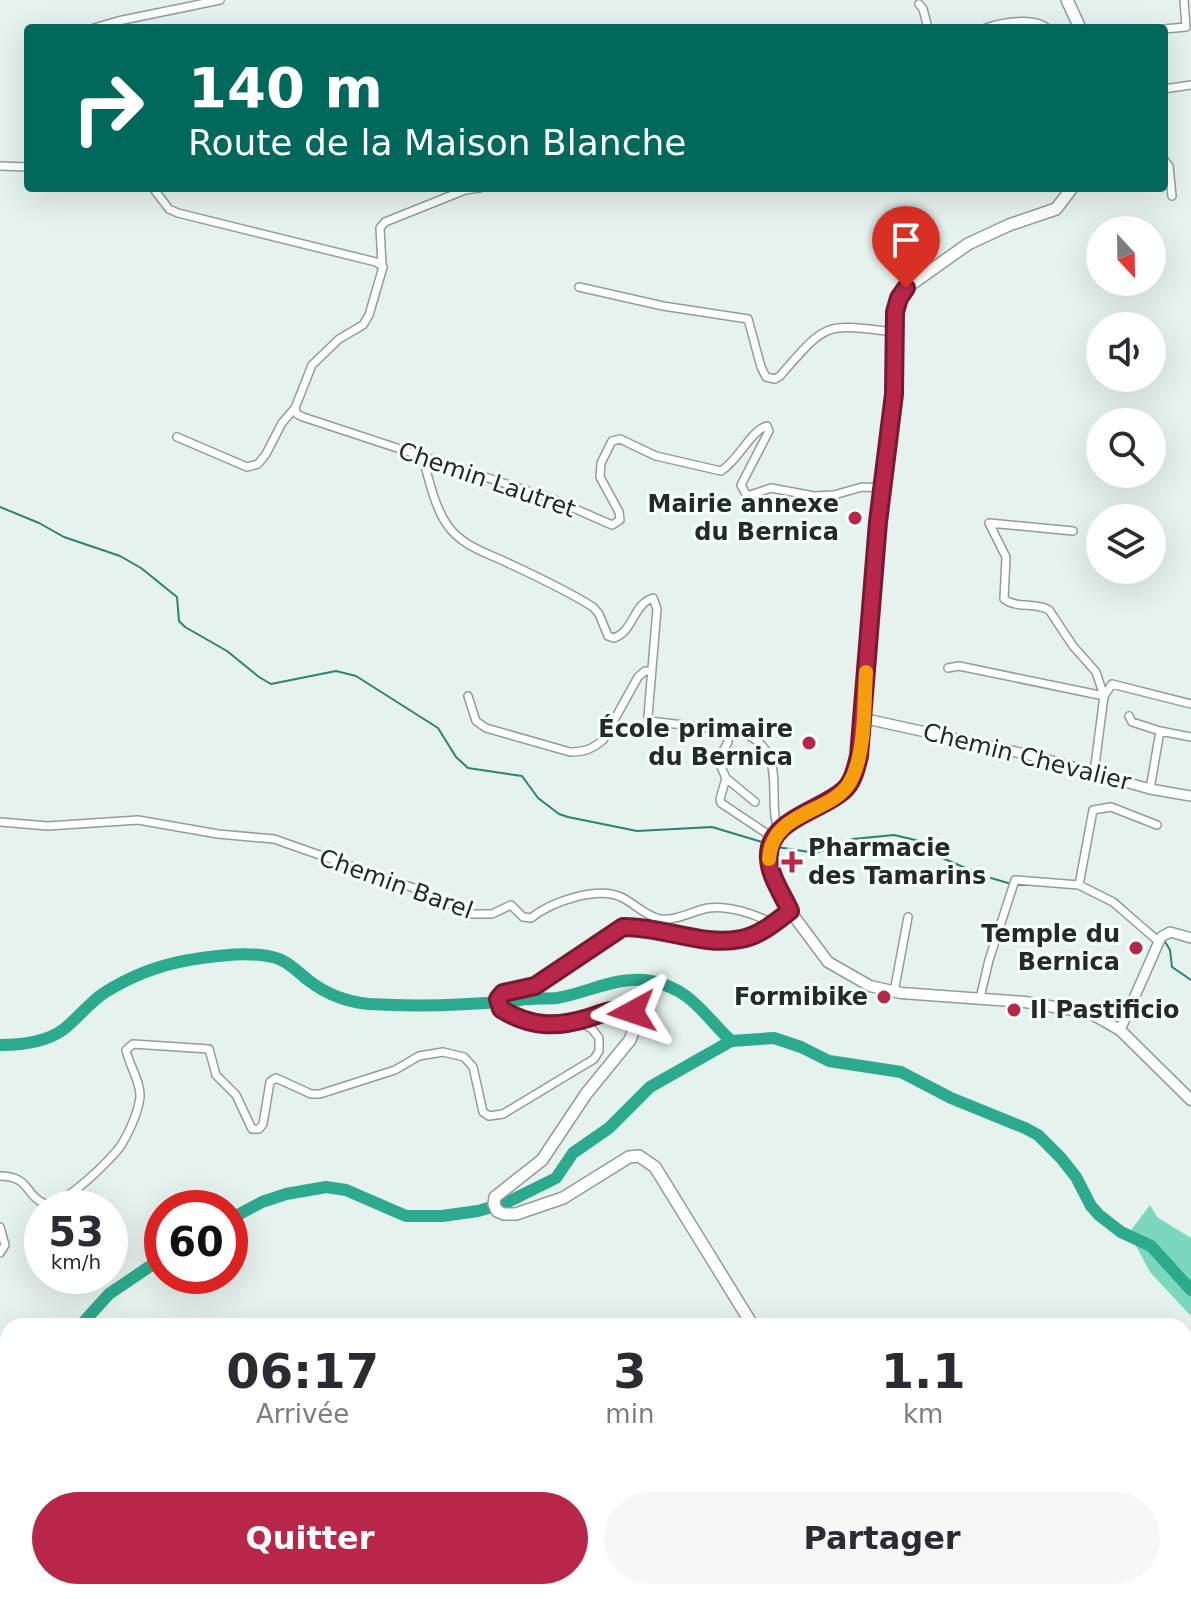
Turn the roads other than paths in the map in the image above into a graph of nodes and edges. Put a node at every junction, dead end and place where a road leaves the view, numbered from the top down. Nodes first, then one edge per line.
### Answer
1 (220, 0) edge
2 (1067, 0) edge
3 (1184, 0) edge
4 (919, 4) dead end
5 (108, 24) edge
6 (927, 24) edge
7 (996, 24) edge
8 (1042, 24) edge
9 (1078, 24) edge
10 (1168, 29) edge
11 (1191, 85) edge
12 (1168, 88) edge
13 (1168, 165) edge
14 (0, 166) edge
15 (24, 167) edge
16 (156, 192) edge
17 (460, 192) edge
18 (1069, 192) edge
19 (1172, 196) dead end
20 (382, 265) junction
21 (579, 287) dead end
22 (895, 332) junction
23 (295, 408) junction
24 (177, 437) dead end
25 (422, 456) junction
26 (883, 488) junction
27 (1073, 531) dead end
28 (948, 668) dead end
29 (651, 671) junction
30 (468, 696) dead end
31 (1104, 696) junction
32 (1191, 704) edge
33 (1129, 716) dead end
34 (862, 718) junction
35 (729, 731) junction
36 (1160, 731) junction
37 (1191, 737) edge
38 (1094, 773) junction
39 (726, 778) junction
40 (1150, 789) junction
41 (1191, 796) edge
42 (755, 802) dead end
43 (0, 822) edge
44 (1157, 825) dead end
45 (777, 835) junction
46 (1079, 885) junction
47 (790, 911) junction
48 (908, 917) dead end
49 (773, 924) junction
50 (1191, 938) edge
51 (1158, 941) junction
52 (894, 992) junction
53 (980, 998) junction
54 (578, 1021) junction
55 (1120, 1030) junction
56 (1191, 1100) edge
57 (0, 1176) edge
58 (0, 1227) edge
59 (0, 1253) edge
60 (748, 1318) edge

1 - 5 street
2 - 9 main road
3 - 10 street
4 - 6 street
7 - 8 street
11 - 12 street
13 - 19 street
14 - 15 street
16 - 20 street
17 - 20 street
18 - 22 main road
20 - 23 street
21 - 22 street
22 - 26 main road
23 - 24 street
23 - 25 street, Chemin Lautret
25 - 26 street, Chemin Lautret
25 - 29 street
26 - 34 main road
27 - 31 street
28 - 31 street
29 - 30 street
29 - 35 street
31 - 32 street
31 - 38 street
33 - 36 street
34 - 38 street, Chemin Chevalier
34 - 45 main road
35 - 39 street
35 - 45 street
36 - 37 street
36 - 40 street
38 - 40 street, Chemin Chevalier
39 - 42 street
39 - 45 street
40 - 41 street, Chemin Chevalier
43 - 49 street, Chemin Barel
44 - 46 street
45 - 47 main road
46 - 51 street
46 - 53 street
47 - 49 main road
47 - 52 main road
48 - 52 street
49 - 54 main road
50 - 51 street
51 - 55 street
52 - 53 main road
53 - 55 main road
54 - 57 street
54 - 60 main road
55 - 56 main road
58 - 59 street

